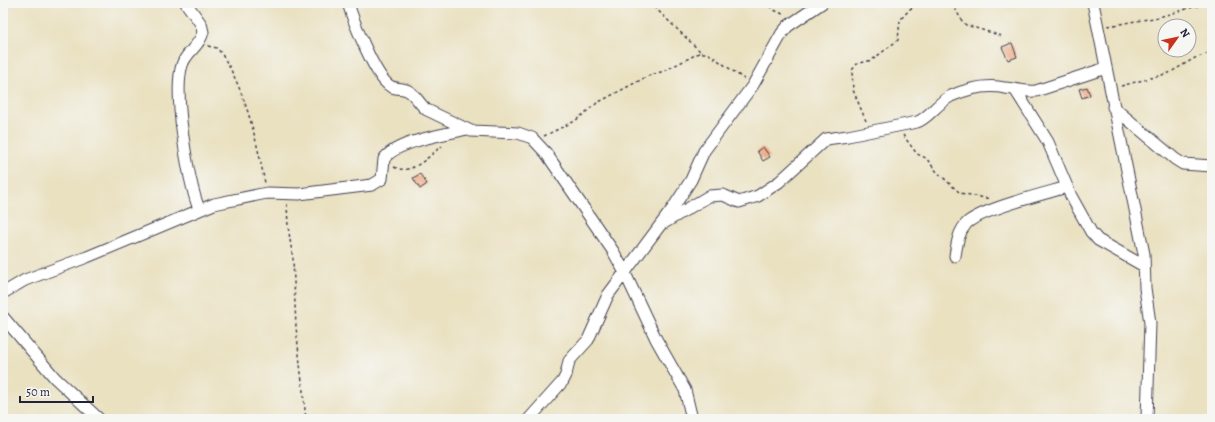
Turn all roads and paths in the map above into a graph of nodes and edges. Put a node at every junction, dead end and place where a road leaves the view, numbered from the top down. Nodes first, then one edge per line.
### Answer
1 (186, 3) edge
2 (348, 3) edge
3 (650, 3) edge
4 (765, 3) edge
5 (822, 3) edge
6 (921, 3) edge
7 (952, 3) edge
8 (1093, 3) edge
9 (1207, 3) edge
10 (798, 20) junction
11 (1098, 27) junction
12 (1002, 36) dead end
13 (200, 42) junction
14 (1212, 52) edge
15 (702, 53) junction
16 (1106, 68) junction
17 (753, 85) junction
18 (1110, 89) junction
19 (1016, 91) junction
20 (1113, 107) junction
21 (889, 127) junction
22 (467, 129) junction
23 (870, 132) junction
24 (532, 138) junction
25 (445, 143) dead end
26 (383, 162) junction
27 (1212, 166) edge
28 (1067, 187) junction
29 (266, 193) junction
30 (287, 194) junction
31 (1009, 205) junction
32 (199, 209) junction
33 (660, 225) junction
34 (955, 256) dead end
35 (1144, 266) junction
36 (624, 271) junction
37 (3, 293) edge
38 (3, 318) edge
39 (99, 419) edge
40 (306, 419) edge
41 (529, 419) edge
42 (692, 419) edge
43 (1147, 419) edge

1 - 13 street
2 - 22 street
3 - 15 path
4 - 10 path
5 - 10 street
6 - 23 path
7 - 12 path
8 - 11 street
9 - 11 path
10 - 17 street
11 - 16 street
13 - 29 path
13 - 32 street
14 - 18 path
15 - 17 path
15 - 24 path
16 - 18 street
16 - 19 street
17 - 33 street
18 - 20 street
19 - 21 street
19 - 28 street
20 - 27 street
20 - 35 street
21 - 23 street
21 - 31 path
22 - 24 street
22 - 26 street
23 - 33 street
24 - 36 street
25 - 26 path
26 - 30 street
28 - 31 street
28 - 35 street
29 - 30 street
29 - 32 street
30 - 40 path
31 - 34 street
32 - 37 street
33 - 36 street
35 - 43 street
36 - 41 street
36 - 42 street
38 - 39 street

